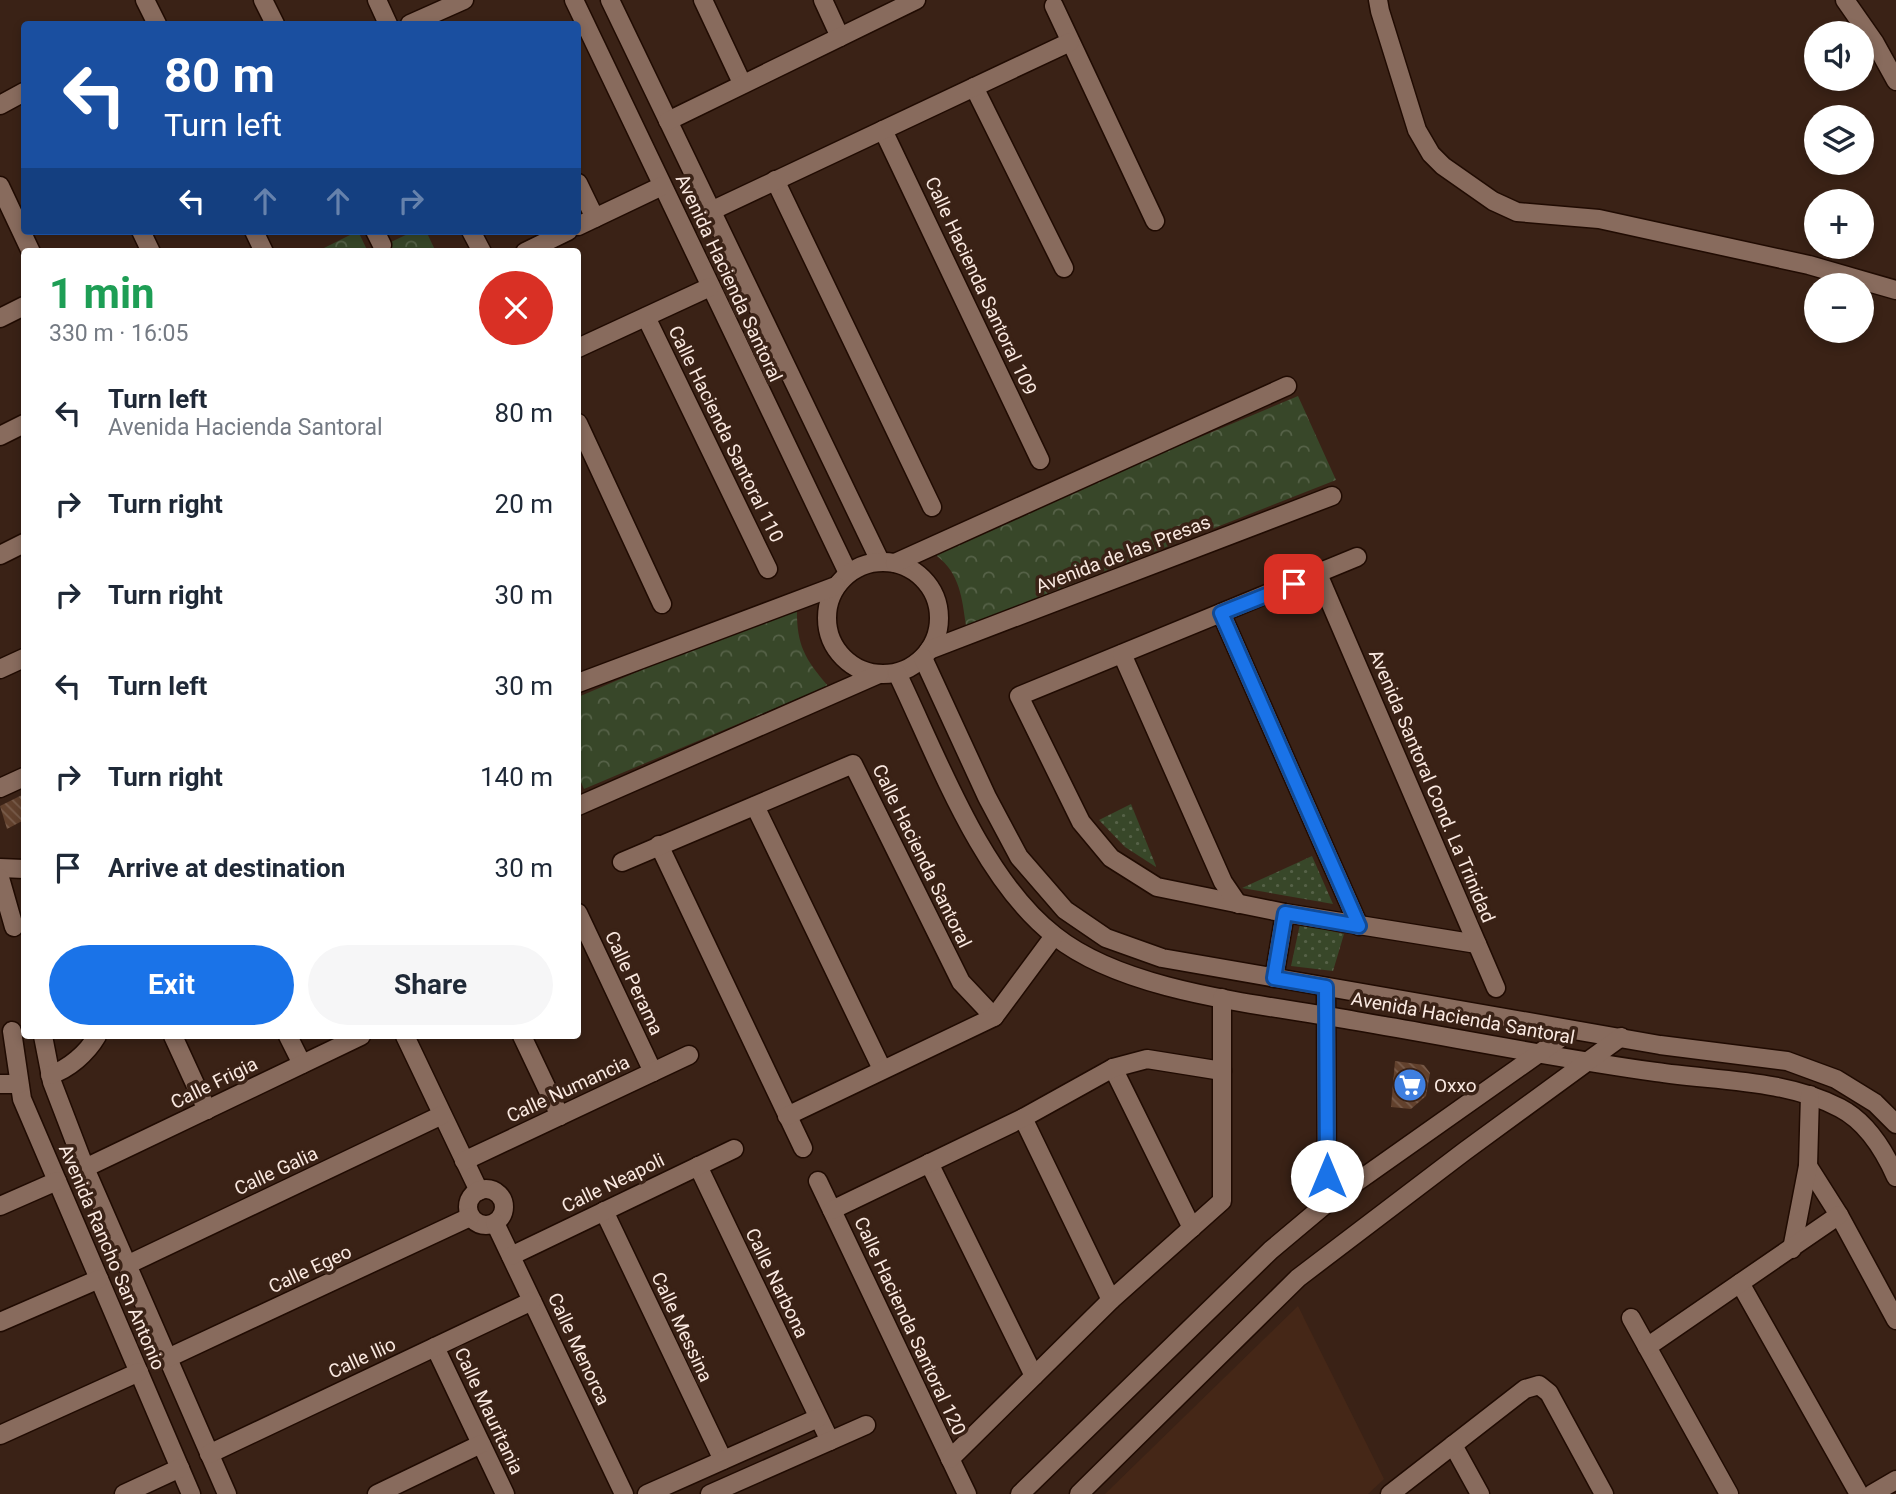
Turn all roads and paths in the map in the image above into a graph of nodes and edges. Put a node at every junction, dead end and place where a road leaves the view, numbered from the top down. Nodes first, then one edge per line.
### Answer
1 (145, 0) edge
2 (263, 0) edge
3 (377, 0) edge
4 (464, 0) edge
5 (574, 0) edge
6 (702, 0) edge
7 (823, 0) edge
8 (916, 0) edge
9 (1378, 0) edge
10 (1845, 0) edge
11 (612, 4) edge
12 (1054, 6) dead end
13 (151, 21) edge
14 (274, 21) edge
15 (387, 21) edge
16 (417, 21) edge
17 (587, 26) junction
18 (840, 37) junction
19 (1070, 42) junction
20 (1896, 80) edge
21 (742, 83) junction
22 (974, 87) junction
23 (21, 94) edge
24 (0, 105) edge
25 (668, 121) junction
26 (883, 130) junction
27 (775, 180) junction
28 (0, 186) edge
29 (662, 187) junction
30 (581, 189) edge
31 (711, 211) junction
32 (595, 218) junction
33 (1155, 221) dead end
34 (581, 225) edge
35 (21, 231) edge
36 (560, 235) edge
37 (533, 248) edge
38 (1064, 268) dead end
39 (710, 287) junction
40 (1896, 290) edge
41 (21, 308) edge
42 (646, 317) junction
43 (0, 318) edge
44 (581, 347) edge
45 (794, 386) junction
46 (1287, 386) dead end
47 (765, 402) junction
48 (21, 426) edge
49 (581, 429) edge
50 (0, 436) edge
51 (1040, 460) dead end
52 (1332, 496) dead end
53 (933, 507) dead end
54 (21, 544) edge
55 (0, 555) edge
56 (1357, 557) dead end
57 (888, 562) junction
58 (768, 569) dead end
59 (1318, 574) junction
60 (842, 580) junction
61 (662, 604) dead end
62 (1221, 613) junction
63 (926, 654) junction
64 (1122, 654) junction
65 (21, 660) edge
66 (0, 670) edge
67 (888, 673) junction
68 (581, 682) edge
69 (21, 778) edge
70 (0, 788) edge
71 (581, 805) edge
72 (755, 806) junction
73 (659, 845) junction
74 (622, 862) dead end
75 (0, 867) edge
76 (21, 869) edge
77 (0, 878) edge
78 (1238, 904) junction
79 (1285, 913) junction
80 (581, 919) edge
81 (1359, 926) junction
82 (17, 928) edge
83 (1054, 936) junction
84 (1477, 944) junction
85 (1274, 978) junction
86 (1326, 987) junction
87 (1496, 988) dead end
88 (1222, 998) junction
89 (1326, 1015) junction
90 (995, 1017) junction
91 (1572, 1030) junction
92 (8, 1031) edge
93 (1621, 1037) junction
94 (44, 1039) edge
95 (95, 1039) edge
96 (174, 1039) edge
97 (290, 1039) edge
98 (355, 1039) edge
99 (406, 1039) edge
100 (523, 1039) edge
101 (1540, 1053) junction
102 (689, 1055) dead end
103 (1590, 1061) junction
104 (302, 1064) junction
105 (1113, 1068) junction
106 (882, 1069) junction
107 (1222, 1070) junction
108 (653, 1072) junction
109 (50, 1075) junction
110 (0, 1084) edge
111 (19, 1084) junction
112 (1810, 1095) junction
113 (206, 1110) junction
114 (442, 1115) junction
115 (560, 1116) junction
116 (787, 1116) junction
117 (1023, 1118) junction
118 (1896, 1124) edge
119 (803, 1148) dead end
120 (734, 1149) dead end
121 (464, 1161) junction
122 (929, 1163) junction
123 (698, 1166) junction
124 (1808, 1166) junction
125 (85, 1168) junction
126 (1896, 1177) edge
127 (57, 1181) junction
128 (818, 1181) dead end
129 (479, 1191) junction
130 (1327, 1203) junction
131 (0, 1206) edge
132 (832, 1210) junction
133 (604, 1211) junction
134 (1839, 1215) junction
135 (470, 1217) junction
136 (495, 1223) junction
137 (1192, 1228) junction
138 (1792, 1249) junction
139 (511, 1256) junction
140 (127, 1265) junction
141 (99, 1279) junction
142 (1740, 1283) junction
143 (1111, 1300) junction
144 (532, 1301) junction
145 (1631, 1318) dead end
146 (1896, 1320) edge
147 (0, 1322) edge
148 (435, 1347) junction
149 (1647, 1347) junction
150 (168, 1358) junction
151 (139, 1372) junction
152 (1034, 1376) junction
153 (818, 1418) junction
154 (866, 1425) dead end
155 (0, 1435) edge
156 (830, 1441) junction
157 (481, 1444) junction
158 (1453, 1445) junction
159 (209, 1454) junction
160 (950, 1459) junction
161 (723, 1460) junction
162 (180, 1468) junction
163 (1896, 1480) edge
164 (124, 1494) edge
165 (191, 1494) edge
166 (227, 1494) edge
167 (377, 1494) edge
168 (505, 1494) edge
169 (624, 1494) edge
170 (647, 1494) edge
171 (710, 1494) edge
172 (967, 1494) edge
173 (1020, 1494) edge
174 (1079, 1494) edge
175 (1390, 1494) edge
176 (1480, 1494) edge
177 (1604, 1494) edge
178 (1729, 1494) edge
179 (1859, 1494) edge
180 (1872, 1494) edge

1 - 13 street
2 - 14 street
3 - 15 street
4 - 16 street
5 - 17 street, Avenida Hacienda Santoral
6 - 21 street
7 - 18 street
8 - 18 street
9 - 40 street
10 - 20 street
11 - 17 street
11 - 25 street, Avenida Hacienda Santoral
12 - 19 street
17 - 29 street, Avenida Hacienda Santoral
18 - 21 street
19 - 22 street
19 - 33 street
21 - 25 street
22 - 26 street
22 - 38 street
23 - 24 street
25 - 31 street, Avenida Hacienda Santoral
26 - 27 street
26 - 51 street, Calle Hacienda Santoral 109
27 - 31 street
27 - 53 street
28 - 35 street
29 - 32 street
29 - 39 street, Avenida Hacienda Santoral
30 - 32 street
31 - 45 street, Avenida Hacienda Santoral
32 - 34 street
36 - 37 street
39 - 42 street, Calle Hacienda Santoral 110
39 - 47 street, Avenida Hacienda Santoral
41 - 43 street
42 - 44 street, Calle Hacienda Santoral 110
42 - 58 street, Calle Hacienda Santoral 110
45 - 47 street
45 - 57 street, Avenida Hacienda Santoral
46 - 57 street
47 - 60 street, Avenida Hacienda Santoral
48 - 50 street
49 - 61 street
52 - 63 street, Avenida de las Presas
54 - 55 street
56 - 59 street, Avenida Santoral Cond. La Trinidad
57 - 60 street
57 - 63 street
59 - 62 street, Avenida Santoral Cond. La Trinidad
59 - 84 street, Avenida Santoral Cond. La Trinidad
60 - 67 street
60 - 68 street
62 - 64 street, Avenida Santoral Cond. La Trinidad
62 - 81 street
63 - 67 street
63 - 85 street, Avenida Hacienda Santoral
64 - 78 street
64 - 78 street, Avenida Santoral Cond. La Trinidad
65 - 66 street
67 - 71 street
67 - 83 street, Avenida Hacienda Santoral
69 - 70 street
72 - 73 street, Calle Hacienda Santoral
72 - 90 street, Calle Hacienda Santoral
72 - 106 street
73 - 74 street, Calle Hacienda Santoral
73 - 116 street
75 - 76 street
77 - 82 street
78 - 79 street, Avenida Santoral Cond. La Trinidad
79 - 81 street, Avenida Santoral Cond. La Trinidad
79 - 85 street
80 - 108 street, Calle Perama
81 - 84 street, Avenida Santoral Cond. La Trinidad
83 - 88 street, Avenida Hacienda Santoral
83 - 90 street
84 - 87 street
85 - 86 street, Avenida Hacienda Santoral
86 - 89 street
86 - 91 street, Avenida Hacienda Santoral
88 - 89 street, Avenida Hacienda Santoral
88 - 107 street, Calle Hacienda Santoral 120
89 - 101 street, Avenida Hacienda Santoral
89 - 130 street
90 - 106 street
91 - 93 street, Avenida Hacienda Santoral
91 - 101 street
92 - 111 street, Avenida Rancho San Antonio
93 - 103 street
93 - 118 street, Avenida Hacienda Santoral
94 - 109 street, Avenida Rancho San Antonio
95 - 109 street
96 - 113 street
97 - 104 street
98 - 104 street, Calle Frigia
99 - 114 street
100 - 115 street
101 - 103 street, Avenida Hacienda Santoral
101 - 130 street
102 - 108 street, Calle Numancia
103 - 112 street, Avenida Hacienda Santoral
103 - 174 street
104 - 113 street, Calle Frigia
105 - 107 street, Calle Hacienda Santoral 120
105 - 117 street, Calle Hacienda Santoral 120
105 - 137 street
106 - 116 street
107 - 137 street, Calle Hacienda Santoral 120
108 - 115 street, Calle Numancia
109 - 125 street, Avenida Rancho San Antonio
110 - 111 street
111 - 127 street, Avenida Rancho San Antonio
112 - 124 street
112 - 126 street, Avenida Hacienda Santoral
113 - 125 street, Calle Frigia
114 - 121 street
114 - 140 street, Calle Galia
115 - 121 street, Calle Numancia
116 - 119 street
117 - 122 street, Calle Hacienda Santoral 120
117 - 143 street
120 - 123 street, Calle Neapoli
121 - 129 street
122 - 132 street, Calle Hacienda Santoral 120
122 - 152 street
123 - 133 street, Calle Neapoli
123 - 153 street, Calle Narbona
124 - 134 street
124 - 138 street
125 - 140 street, Avenida Rancho San Antonio
127 - 131 street
127 - 141 street, Avenida Rancho San Antonio
128 - 132 street, Calle Hacienda Santoral 120
129 - 135 street
129 - 136 street
130 - 173 street
132 - 160 street, Calle Hacienda Santoral 120
133 - 139 street, Calle Neapoli
133 - 161 street, Calle Messina
134 - 138 street
134 - 146 street
135 - 136 street
135 - 150 street, Calle Egeo
136 - 139 street, Calle Menorca
137 - 143 street, Calle Hacienda Santoral 120
138 - 142 street
139 - 144 street, Calle Menorca
140 - 150 street, Avenida Rancho San Antonio
141 - 147 street
141 - 151 street, Avenida Rancho San Antonio
142 - 149 street
142 - 179 street
143 - 152 street, Calle Hacienda Santoral 120
144 - 148 street, Calle Ilio
144 - 169 street, Calle Menorca
145 - 149 street
148 - 157 street, Calle Mauritania
148 - 159 street, Calle Ilio
149 - 178 street
150 - 159 street, Avenida Rancho San Antonio
151 - 155 street
151 - 162 street, Avenida Rancho San Antonio
152 - 160 street, Calle Hacienda Santoral 120
153 - 156 street, Calle Narbona
153 - 161 street
154 - 156 street
156 - 171 street
157 - 167 street
157 - 168 street, Calle Mauritania
158 - 175 street
158 - 176 street
158 - 177 street
159 - 166 street, Avenida Rancho San Antonio
160 - 172 street, Calle Hacienda Santoral 120
161 - 170 street
162 - 164 street
162 - 165 street, Avenida Rancho San Antonio
163 - 180 street

